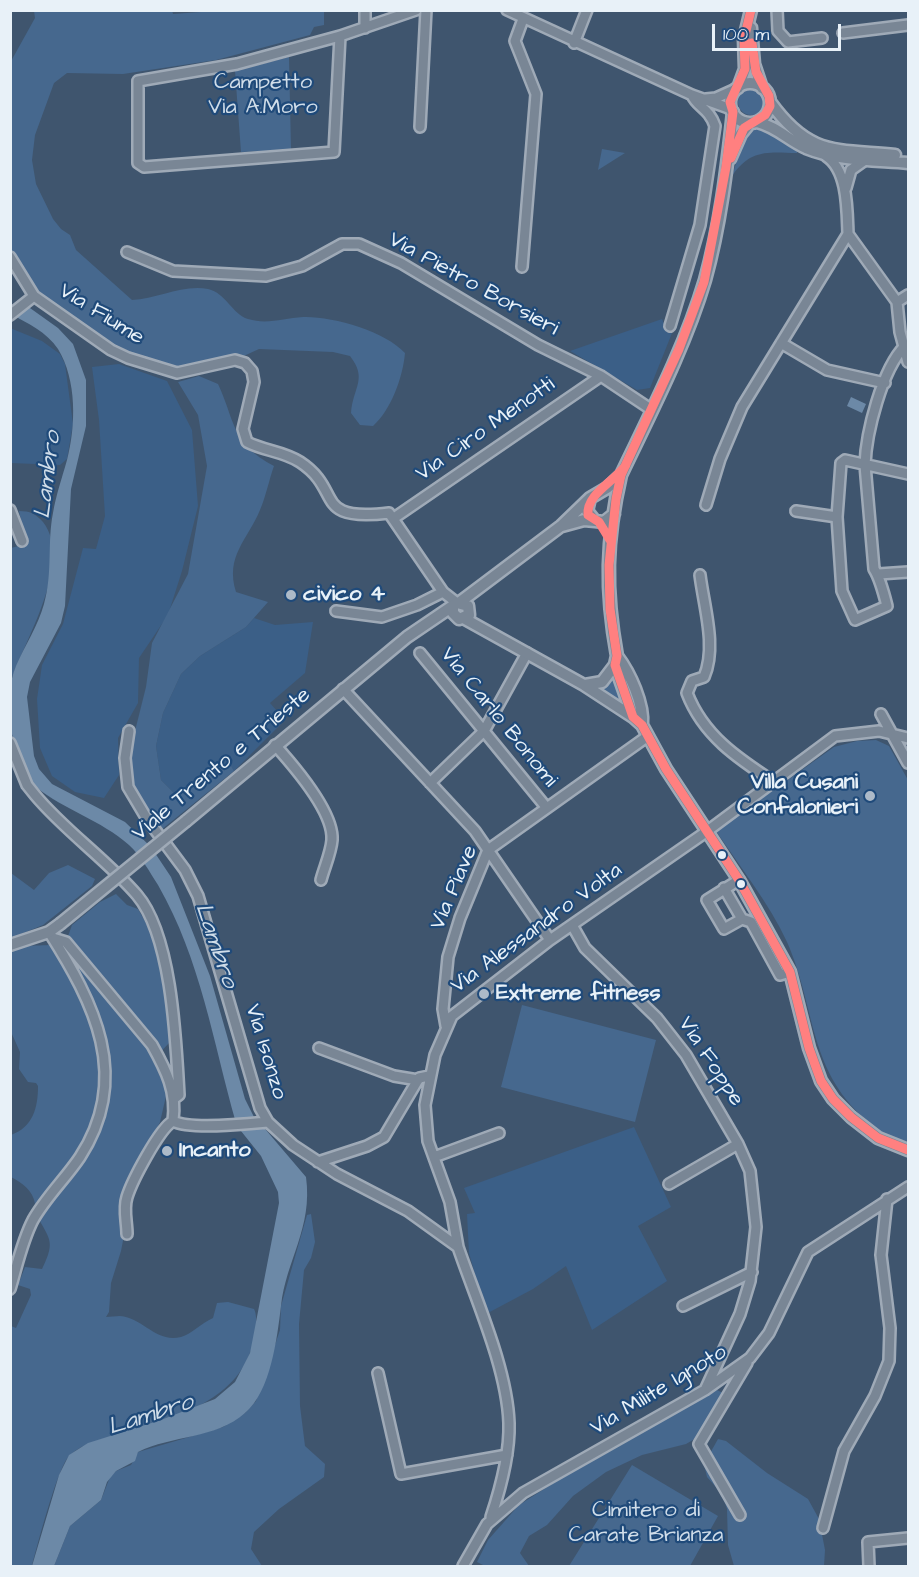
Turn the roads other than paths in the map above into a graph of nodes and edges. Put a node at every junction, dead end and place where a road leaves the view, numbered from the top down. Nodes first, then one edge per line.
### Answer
1 (365, 10) edge
2 (416, 10) edge
3 (426, 10) edge
4 (507, 10) edge
5 (587, 10) edge
6 (777, 10) edge
7 (751, 13) edge
8 (523, 19) junction
9 (909, 25) edge
10 (365, 28) junction
11 (843, 33) dead end
12 (340, 36) junction
13 (822, 38) dead end
14 (574, 43) junction
15 (737, 88) junction
16 (762, 88) junction
17 (692, 95) junction
18 (704, 100) junction
19 (770, 102) junction
20 (732, 111) junction
21 (754, 122) junction
22 (420, 127) dead end
23 (826, 156) junction
24 (909, 157) edge
25 (866, 160) junction
26 (909, 163) edge
27 (726, 167) junction
28 (845, 196) junction
29 (848, 234) junction
30 (128, 252) dead end
31 (10, 257) edge
32 (522, 267) dead end
33 (909, 295) edge
34 (34, 296) junction
35 (897, 302) junction
36 (10, 315) edge
37 (670, 326) dead end
38 (781, 343) junction
39 (907, 347) edge
40 (909, 362) edge
41 (602, 376) junction
42 (885, 383) junction
43 (652, 410) junction
44 (865, 465) junction
45 (621, 474) junction
46 (909, 474) edge
47 (594, 496) junction
48 (706, 505) dead end
49 (10, 510) edge
50 (615, 510) junction
51 (796, 511) dead end
52 (837, 517) junction
53 (394, 518) junction
54 (597, 522) junction
55 (561, 526) junction
56 (610, 540) junction
57 (22, 541) dead end
58 (909, 572) edge
59 (879, 574) junction
60 (699, 576) dead end
61 (443, 592) junction
62 (462, 610) junction
63 (336, 611) dead end
64 (420, 653) dead end
65 (527, 653) junction
66 (616, 661) junction
67 (584, 685) junction
68 (343, 689) junction
69 (881, 714) dead end
70 (638, 721) junction
71 (129, 731) dead end
72 (484, 731) junction
73 (892, 735) junction
74 (648, 736) junction
75 (909, 738) edge
76 (10, 743) edge
77 (275, 745) junction
78 (909, 763) edge
79 (774, 782) junction
80 (430, 783) junction
81 (546, 807) junction
82 (706, 832) junction
83 (488, 850) junction
84 (321, 880) dead end
85 (739, 880) junction
86 (724, 888) junction
87 (746, 921) junction
88 (572, 925) junction
89 (51, 935) junction
90 (550, 940) junction
91 (10, 945) edge
92 (790, 972) junction
93 (446, 1026) junction
94 (319, 1048) dead end
95 (429, 1076) junction
96 (418, 1080) junction
97 (175, 1098) junction
98 (173, 1121) junction
99 (264, 1122) junction
100 (499, 1133) dead end
101 (738, 1144) junction
102 (909, 1150) edge
103 (434, 1157) junction
104 (318, 1162) junction
105 (669, 1184) dead end
106 (909, 1187) edge
107 (887, 1199) junction
108 (127, 1234) dead end
109 (458, 1247) junction
110 (752, 1272) junction
111 (10, 1289) edge
112 (683, 1306) dead end
113 (750, 1358) junction
114 (378, 1373) dead end
115 (705, 1390) junction
116 (507, 1455) junction
117 (740, 1515) dead end
118 (491, 1519) junction
119 (823, 1528) dead end
120 (909, 1538) edge
121 (464, 1566) edge
122 (869, 1566) edge

1 - 10 street
2 - 10 street
3 - 22 street
4 - 8 street
5 - 14 street
6 - 13 street
7 - 15 main road
7 - 16 main road
8 - 14 street
8 - 32 street
9 - 11 street
10 - 12 street
12 - 12 street
14 - 17 street
15 - 16 main road
15 - 18 street
15 - 20 main road
16 - 19 main road
17 - 18 street
17 - 37 street
18 - 20 street
19 - 21 main road
19 - 24 main road
20 - 21 main road
20 - 27 main road
21 - 23 main road
21 - 27 main road
23 - 25 main road
23 - 28 street
25 - 26 main road
25 - 28 street
27 - 43 main road
28 - 29 street
29 - 35 street
29 - 38 street
30 - 41 street, Via Pietro Borsieri
31 - 34 street
33 - 35 street
34 - 36 street
34 - 53 street, Via Fiume
35 - 39 street
38 - 42 street
38 - 48 street
39 - 40 street
39 - 42 street
41 - 43 street, Via Pietro Borsieri
41 - 53 street, Via Ciro Menotti
42 - 44 street
43 - 45 main road
44 - 46 street
44 - 52 street
44 - 59 street
45 - 47 main road
45 - 50 main road
47 - 50 main road
47 - 54 main road
47 - 55 main road
49 - 57 street
50 - 54 main road
50 - 56 main road
51 - 52 street
52 - 59 street
53 - 61 street
54 - 55 main road
54 - 56 main road
55 - 62 main road
56 - 66 main road
58 - 59 street
60 - 79 street
61 - 62 street
61 - 63 street
62 - 65 main road
62 - 68 main road, Viale Trento e Trieste
64 - 72 street, Via Carlo Bonomi
65 - 67 main road
65 - 72 street
66 - 67 main road
66 - 70 main road
67 - 70 main road
68 - 77 main road, Viale Trento e Trieste
68 - 80 street
69 - 73 street
70 - 74 main road
71 - 99 street, Via Isonzo
72 - 80 street
72 - 81 street, Via Carlo Bonomi
73 - 75 street, Via Alessandro Volta
73 - 78 street
73 - 79 street, Via Alessandro Volta
74 - 81 street, Via Piave
74 - 82 main road
76 - 97 street
77 - 84 street
77 - 89 main road, Viale Trento e Trieste, bridge
79 - 82 street, Via Alessandro Volta
80 - 83 street
81 - 83 street, Via Piave
82 - 85 main road
82 - 88 street, Via Alessandro Volta
83 - 90 street
83 - 93 street, Via Piave
85 - 86 street
85 - 92 main road
86 - 87 street
86 - 87 street
87 - 92 street
88 - 90 street, Via Alessandro Volta
88 - 101 street, Via Foppe
89 - 91 main road, Viale Trento e Trieste
89 - 97 street
89 - 111 street
90 - 93 street, Via Alessandro Volta
92 - 102 main road
93 - 95 street, Via Alessandro Volta
94 - 96 street
95 - 96 street
95 - 103 street, Via Alessandro Volta
96 - 104 street
97 - 98 street
98 - 99 street
98 - 108 street
99 - 104 street
100 - 103 street
101 - 105 street
101 - 110 street, Via Foppe
103 - 109 street, Via Alessandro Volta
104 - 109 street
106 - 107 street, Via Milite Ignoto
107 - 113 street, Via Milite Ignoto
107 - 119 street
109 - 116 street, Via Alessandro Volta
110 - 112 street
110 - 115 street, Via Foppe
113 - 115 street, Via Milite Ignoto
113 - 117 street
114 - 116 street
115 - 118 street, Via Milite Ignoto
116 - 118 street, Via Alessandro Volta
118 - 121 street, Via Milite Ignoto
120 - 122 street

